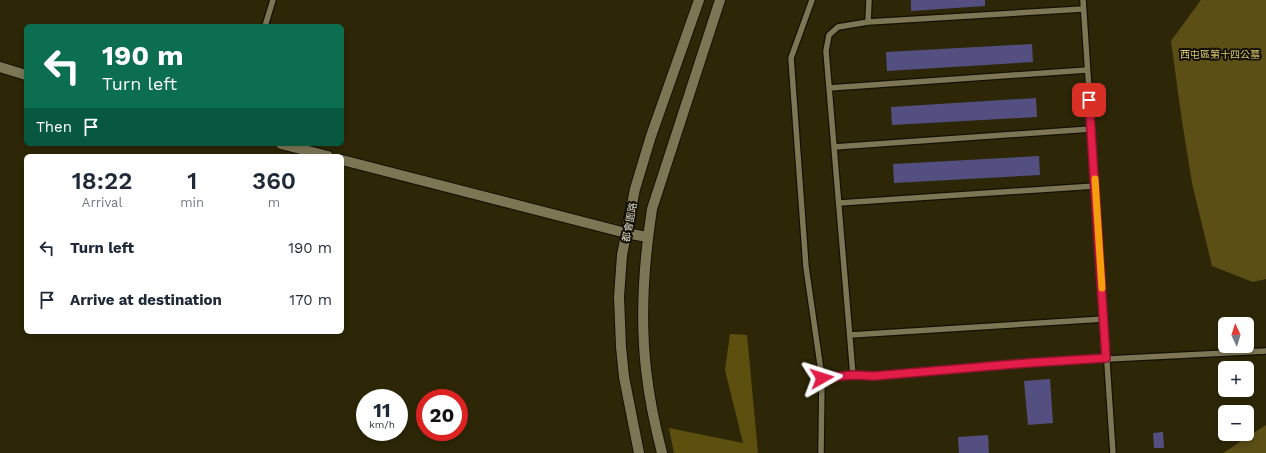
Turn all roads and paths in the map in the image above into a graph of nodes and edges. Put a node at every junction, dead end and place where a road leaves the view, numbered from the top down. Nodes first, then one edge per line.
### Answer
1 (272, 0) edge
2 (699, 0) edge
3 (720, 0) edge
4 (812, 0) edge
5 (868, 0) edge
6 (1083, 0) edge
7 (1083, 8) junction
8 (868, 22) junction
9 (266, 24) edge
10 (0, 67) edge
11 (1087, 70) junction
12 (24, 74) edge
13 (829, 88) junction
14 (1091, 129) junction
15 (289, 146) edge
16 (834, 147) junction
17 (320, 154) edge
18 (344, 161) edge
19 (1095, 186) junction
20 (839, 203) junction
21 (626, 233) junction
22 (648, 237) junction
23 (1104, 319) junction
24 (850, 336) junction
25 (1266, 351) edge
26 (1106, 358) junction
27 (853, 375) junction
28 (822, 378) junction
29 (640, 453) edge
30 (662, 453) edge
31 (820, 453) edge
32 (1113, 453) edge

1 - 9 lane
2 - 21 street, 都會園路
3 - 22 street, 都會園路
4 - 28 lane
5 - 8 lane
6 - 7 lane
7 - 8 lane
7 - 11 lane
8 - 13 lane
10 - 12 street
11 - 13 lane
11 - 14 lane
13 - 16 lane
14 - 16 lane
14 - 19 lane
15 - 17 street
16 - 20 lane
18 - 21 street
19 - 20 lane
19 - 23 lane
20 - 24 lane
21 - 22 street
21 - 29 street, 都會園路
22 - 30 street, 都會園路
23 - 24 lane
23 - 26 lane
24 - 27 lane
25 - 26 lane
26 - 27 lane
26 - 32 lane
27 - 28 lane
28 - 31 lane

